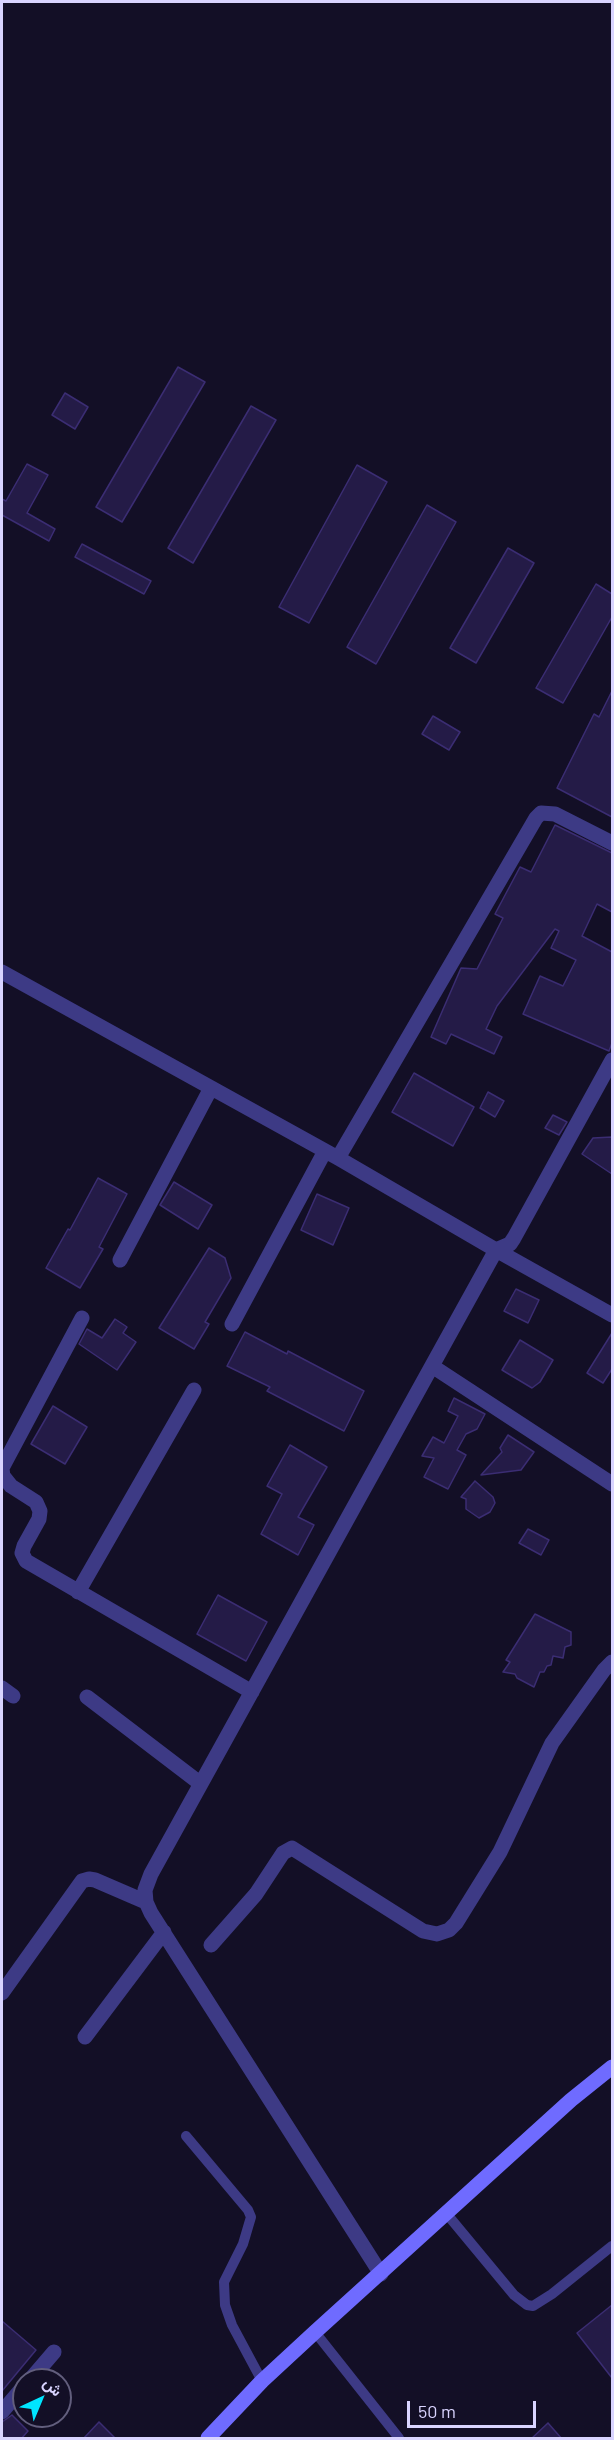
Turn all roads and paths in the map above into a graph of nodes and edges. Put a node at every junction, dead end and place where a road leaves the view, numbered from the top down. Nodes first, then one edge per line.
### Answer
1 (612, 843) edge
2 (2, 972) edge
3 (612, 1060) edge
4 (211, 1088) junction
5 (331, 1155) junction
6 (496, 1250) junction
7 (120, 1260) dead end
8 (612, 1315) edge
9 (82, 1318) dead end
10 (232, 1324) dead end
11 (432, 1366) junction
12 (194, 1390) dead end
13 (2, 1468) edge
14 (612, 1485) edge
15 (78, 1592) junction
16 (612, 1662) edge
17 (252, 1692) junction
18 (87, 1697) dead end
19 (201, 1784) junction
20 (146, 1902) junction
21 (164, 1932) junction
22 (211, 1945) dead end
23 (2, 1993) edge
24 (85, 2037) dead end
25 (611, 2072) edge
26 (186, 2136) dead end
27 (446, 2213) junction
28 (612, 2246) edge
29 (381, 2274) junction
30 (315, 2332) junction
31 (54, 2352) dead end
32 (40, 2368) edge
33 (262, 2381) junction
34 (12, 2400) edge
35 (2, 2412) edge
36 (208, 2439) edge
37 (399, 2439) edge

1 - 5 street
2 - 4 street
3 - 6 street
4 - 5 street
4 - 7 street
5 - 6 street
5 - 10 street
6 - 8 street
6 - 11 street
9 - 13 street
11 - 14 street
11 - 17 street
12 - 15 street
13 - 15 street
15 - 17 street
16 - 22 street
17 - 19 street
18 - 19 street
19 - 20 street
20 - 21 street
20 - 23 street
21 - 24 street
21 - 29 street
25 - 27 main road
26 - 33 lane
27 - 28 lane
27 - 29 main road
29 - 30 main road
30 - 33 main road
30 - 37 lane
31 - 32 street
33 - 36 main road
34 - 35 street

